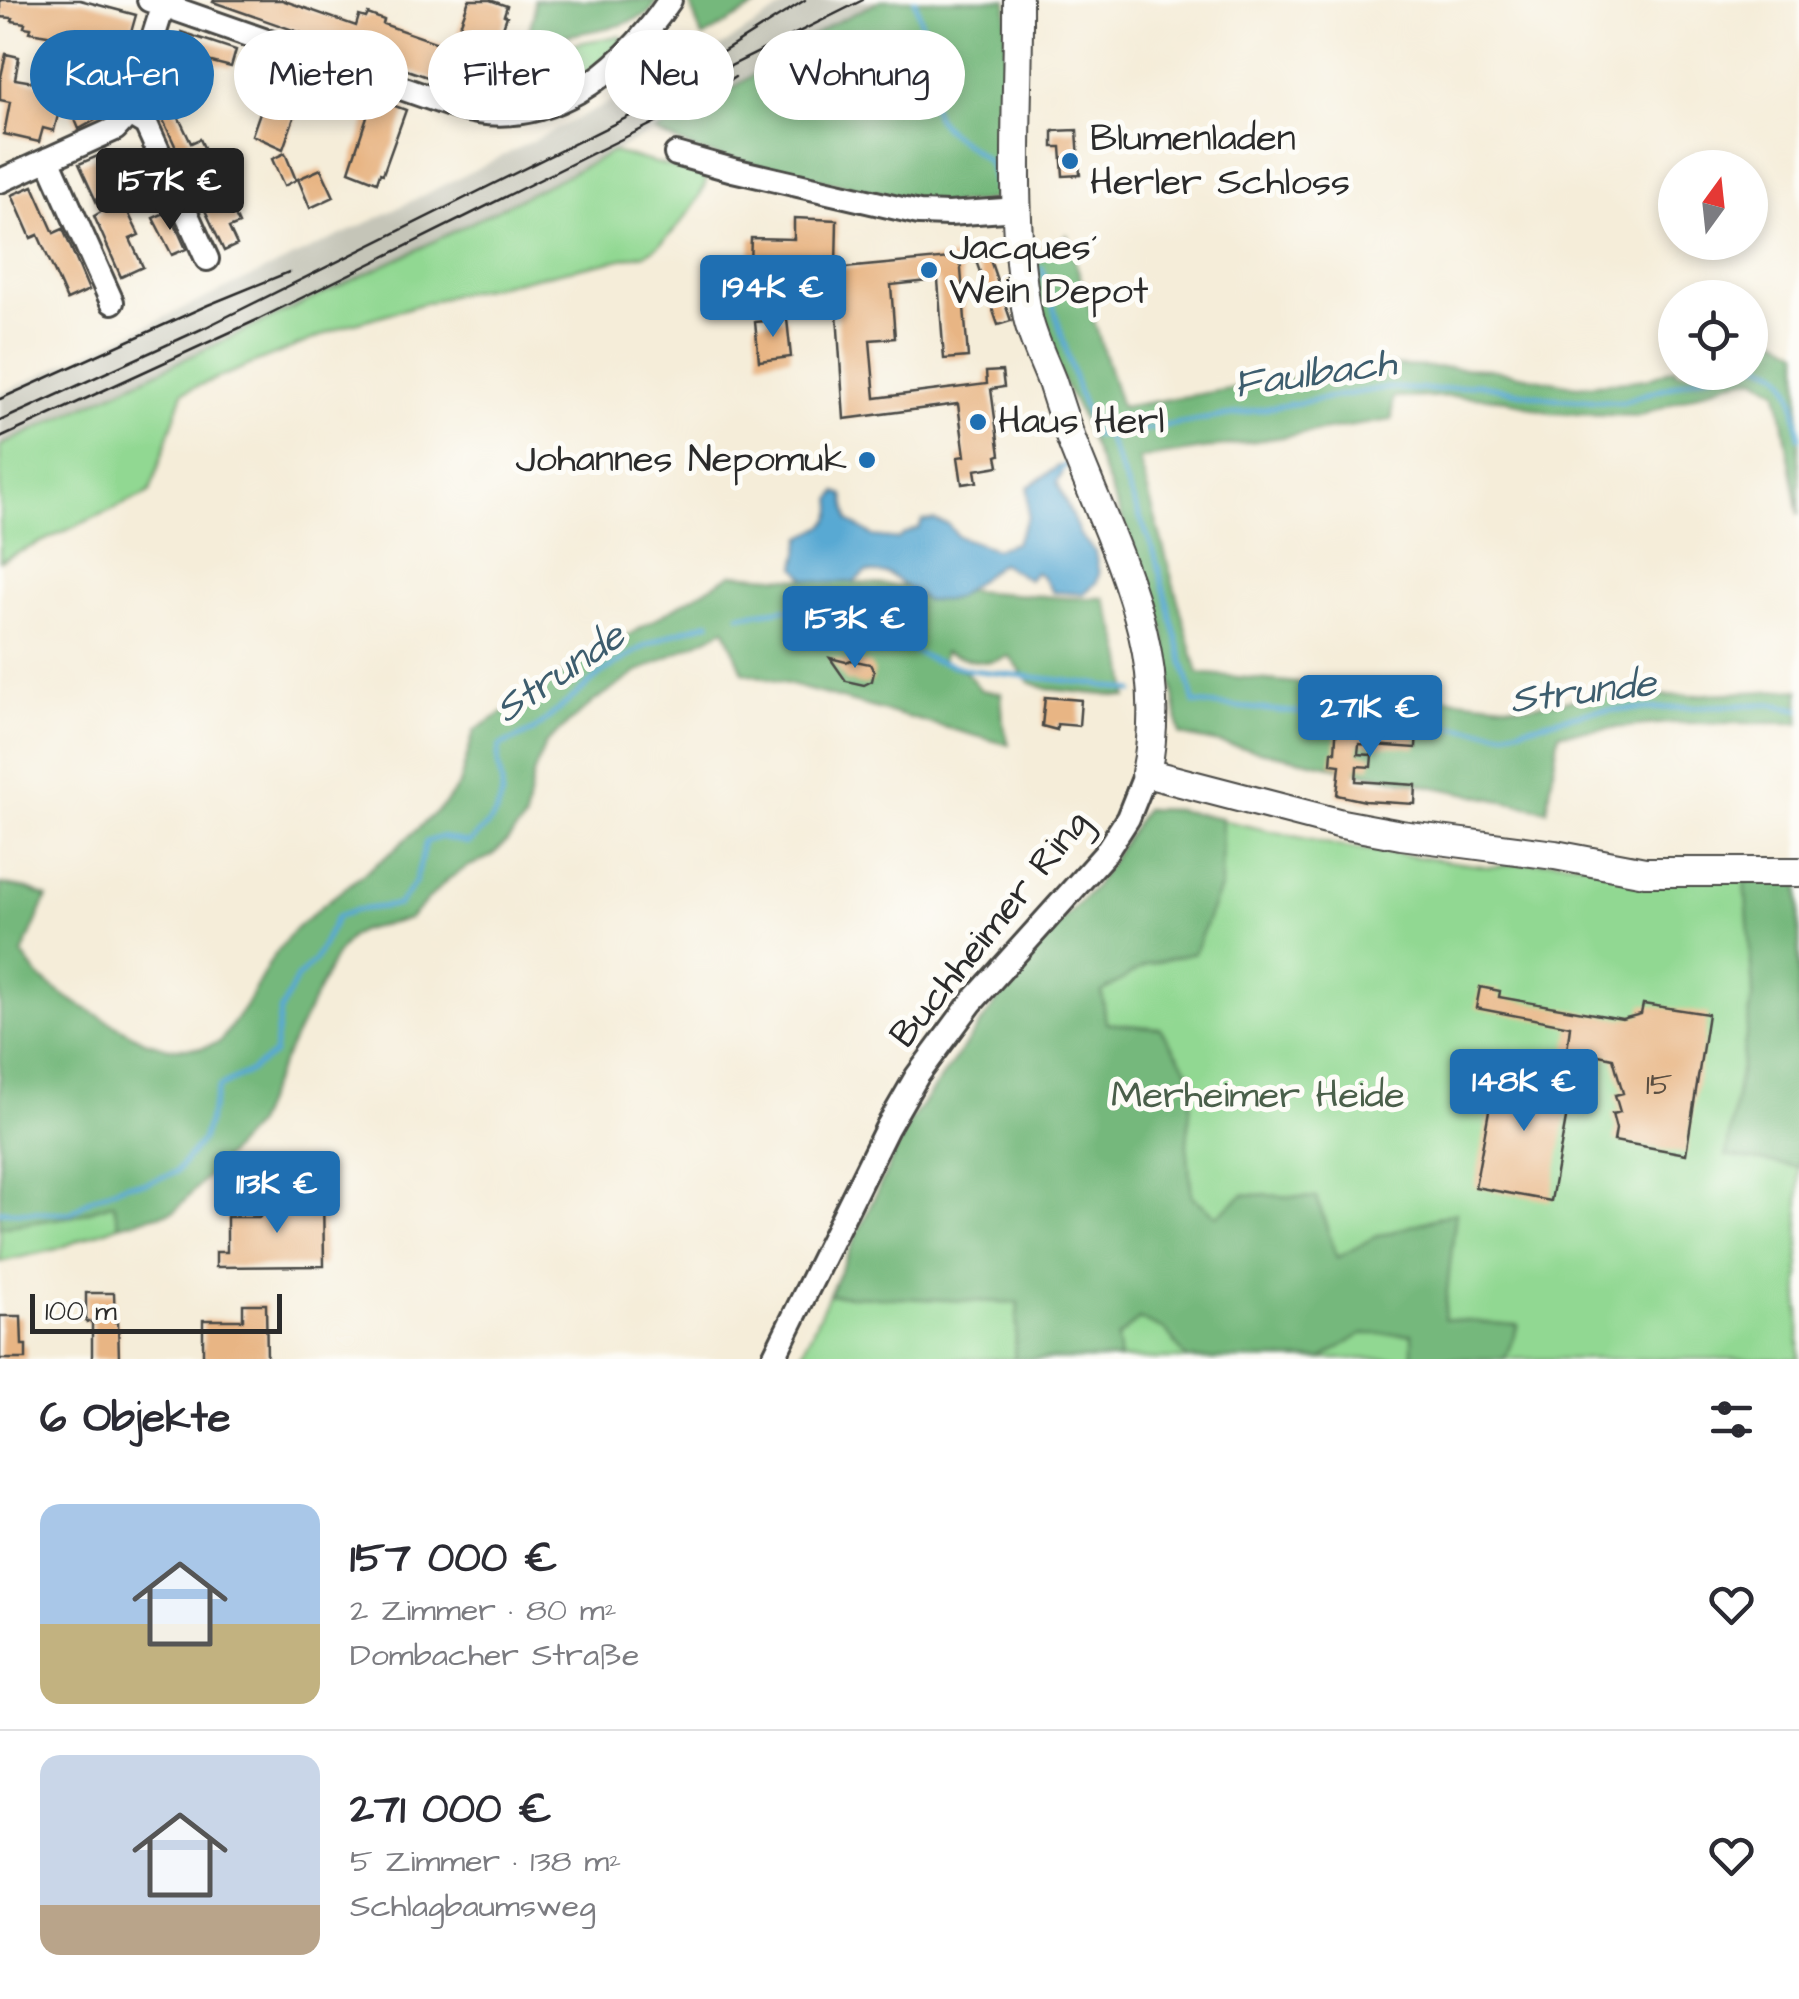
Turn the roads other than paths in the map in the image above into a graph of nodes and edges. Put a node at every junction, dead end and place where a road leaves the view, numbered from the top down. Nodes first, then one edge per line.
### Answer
1 (670, 0) edge
2 (1018, 0) edge
3 (159, 2) edge
4 (152, 30) edge
5 (124, 120) edge
6 (139, 120) edge
7 (676, 154) dead end
8 (48, 159) junction
9 (0, 181) edge
10 (1018, 209) junction
11 (207, 259) dead end
12 (112, 302) dead end
13 (1146, 773) junction
14 (1799, 872) edge
15 (773, 1359) edge

1 - 3 street
2 - 10 main road, Buchheimer Ring
3 - 4 street
5 - 8 street
6 - 11 street
7 - 10 street
8 - 9 street
8 - 12 street
10 - 13 main road, Buchheimer Ring
13 - 14 main road
13 - 15 street, Buchheimer Ring

